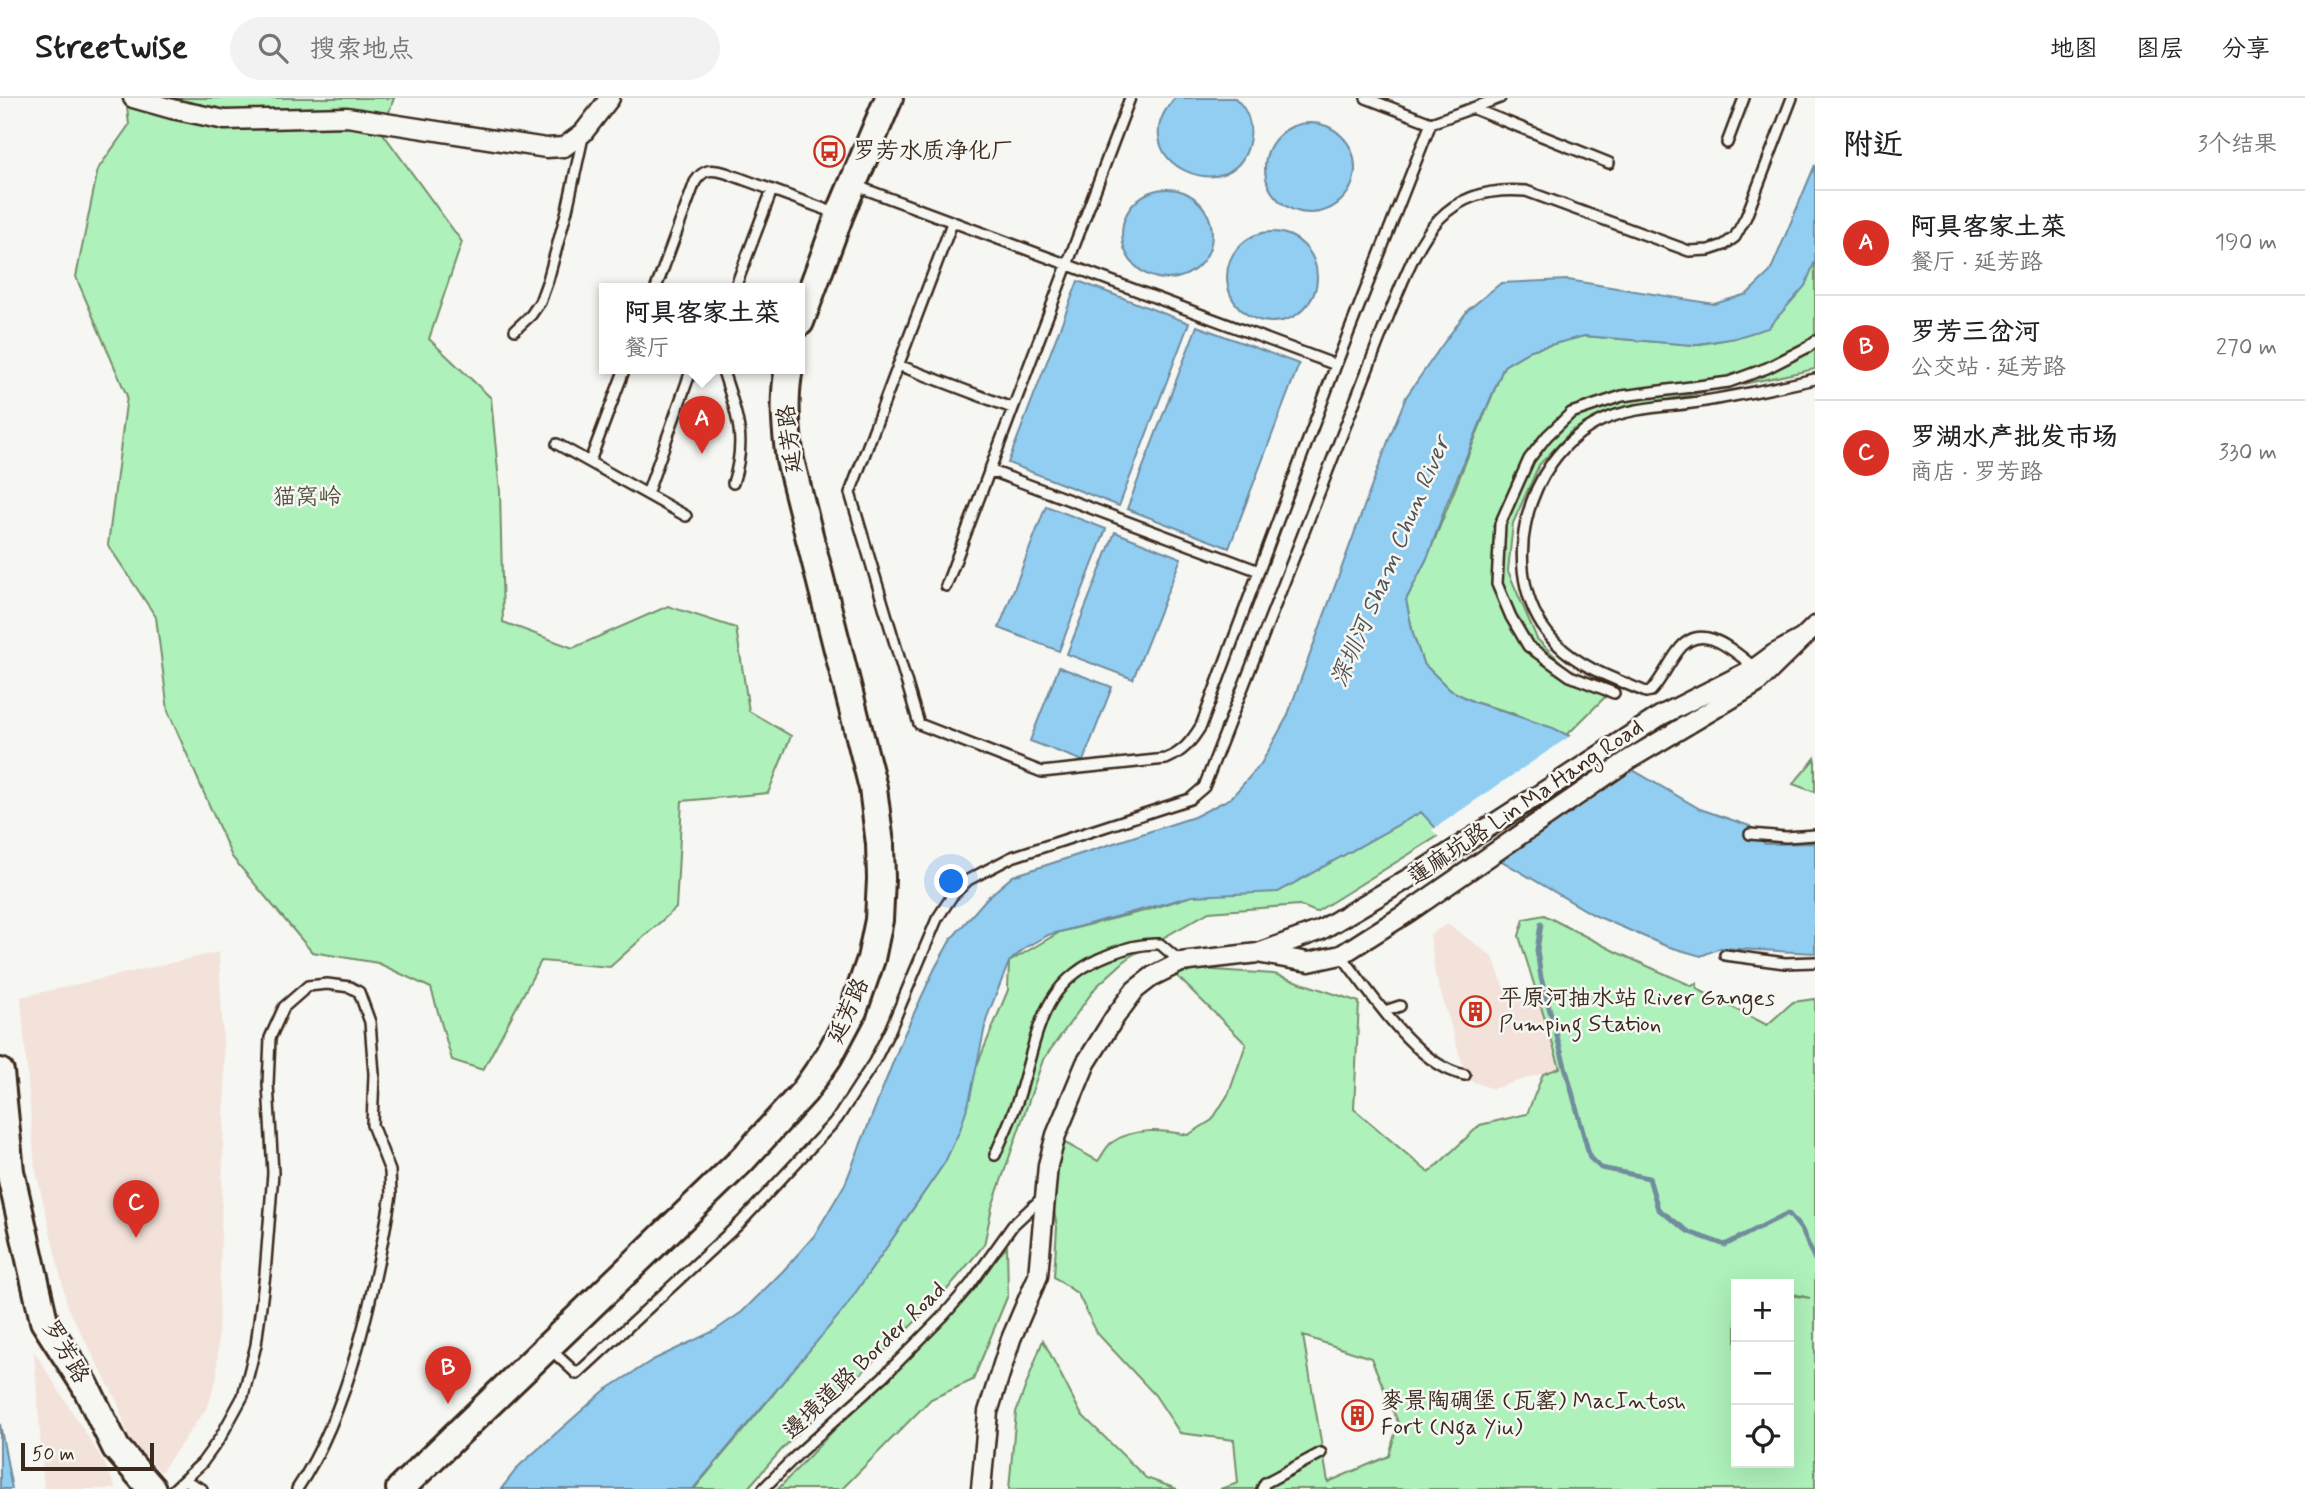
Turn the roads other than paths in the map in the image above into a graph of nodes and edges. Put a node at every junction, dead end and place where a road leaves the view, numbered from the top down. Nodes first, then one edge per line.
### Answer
1 (133, 98) edge
2 (610, 98) edge
3 (888, 98) edge
4 (1130, 98) edge
5 (1366, 98) edge
6 (1500, 98) edge
7 (1744, 98) edge
8 (1792, 98) edge
9 (1472, 108) junction
10 (1431, 122) junction
11 (583, 133) junction
12 (1727, 143) dead end
13 (1609, 163) dead end
14 (852, 185) junction
15 (772, 190) junction
16 (840, 214) junction
17 (952, 223) junction
18 (1065, 266) junction
19 (658, 283) edge
20 (737, 283) edge
21 (805, 308) edge
22 (515, 330) dead end
23 (1815, 341) edge
24 (898, 365) junction
25 (1336, 365) junction
26 (623, 374) edge
27 (690, 374) edge
28 (724, 374) edge
29 (788, 374) edge
30 (1815, 379) edge
31 (1012, 408) junction
32 (557, 444) dead end
33 (590, 461) junction
34 (989, 470) junction
35 (733, 483) dead end
36 (648, 494) junction
37 (686, 516) dead end
38 (1259, 571) junction
39 (946, 586) dead end
40 (1809, 632) edge
41 (1760, 671) junction
42 (1614, 692) dead end
43 (1750, 834) dead end
44 (1815, 835) edge
45 (1258, 953) junction
46 (1725, 955) dead end
47 (1341, 956) junction
48 (1181, 962) junction
49 (1815, 962) edge
50 (1400, 1006) dead end
51 (1385, 1011) junction
52 (0, 1072) edge
53 (1465, 1075) dead end
54 (995, 1156) dead end
55 (1045, 1195) junction
56 (547, 1346) junction
57 (1321, 1453) dead end
58 (184, 1480) junction
59 (1262, 1487) edge
60 (152, 1489) edge
61 (174, 1489) edge
62 (202, 1489) edge
63 (297, 1489) edge
64 (400, 1489) edge
65 (763, 1489) edge
66 (981, 1489) edge

1 - 11 street
2 - 11 street
3 - 14 main road
4 - 18 lane
5 - 10 lane
6 - 9 lane
7 - 12 lane
8 - 56 lane
9 - 10 lane
9 - 13 lane
10 - 25 lane
11 - 22 lane
14 - 16 main road
14 - 17 lane
15 - 16 lane
15 - 19 lane
15 - 20 lane
16 - 21 main road
17 - 18 lane
17 - 24 lane
18 - 25 lane
18 - 31 lane
23 - 42 lane
24 - 31 lane
24 - 38 lane
25 - 38 lane
26 - 33 lane
27 - 36 lane
28 - 35 lane
29 - 56 main road, 延芳路
30 - 41 lane
31 - 34 lane
32 - 33 lane
33 - 36 lane
34 - 38 lane
34 - 39 lane
36 - 37 lane
40 - 41 street, 蓮麻坑路 Lin Ma Hang Road
41 - 45 street, 蓮麻坑路 Lin Ma Hang Road
41 - 47 street, 蓮麻坑路 Lin Ma Hang Road
43 - 44 lane
45 - 47 street, 蓮麻坑路 Lin Ma Hang Road
45 - 48 street, 蓮麻坑路 Lin Ma Hang Road
46 - 49 lane
47 - 51 lane
48 - 54 lane
48 - 55 street, 蓮麻坑路 Lin Ma Hang Road
50 - 51 lane
51 - 53 lane
52 - 60 main road, 罗芳路
55 - 65 lane, 邊境道路 Border Road
55 - 66 street, 蓮麻坑路 Lin Ma Hang Road
56 - 64 main road, 延芳路
57 - 59 lane
58 - 61 lane
58 - 62 lane
58 - 63 lane

